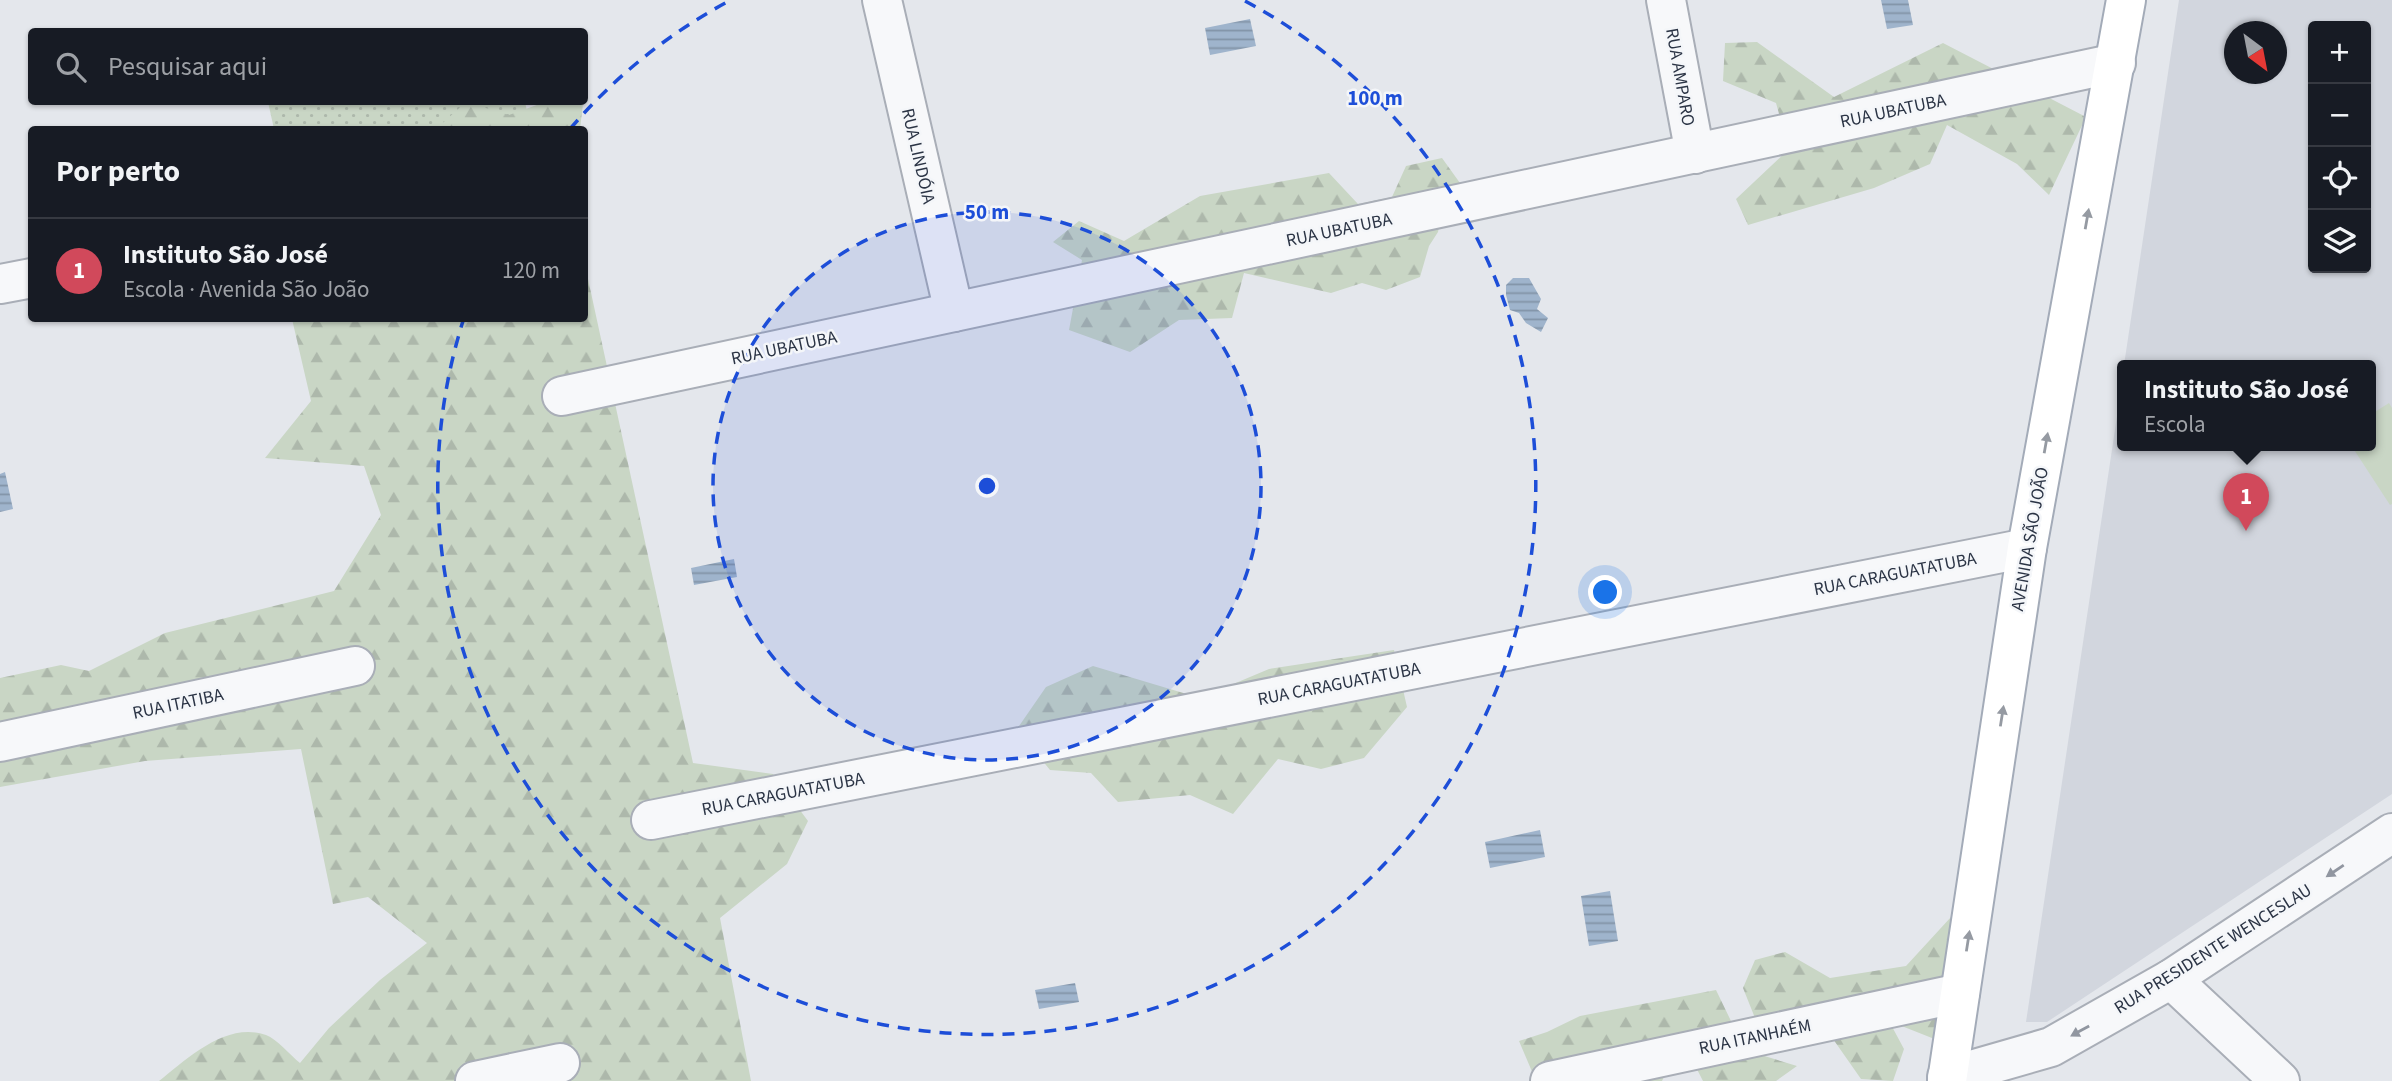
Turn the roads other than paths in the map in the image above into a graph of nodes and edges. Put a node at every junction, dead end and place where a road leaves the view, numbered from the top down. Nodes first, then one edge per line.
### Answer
1 (882, 0) edge
2 (1666, 0) edge
3 (2126, 0) edge
4 (2116, 63) junction
5 (1695, 153) junction
6 (28, 279) edge
7 (0, 284) edge
8 (954, 312) junction
9 (562, 396) dead end
10 (2027, 548) junction
11 (355, 666) dead end
12 (0, 742) edge
13 (650, 820) dead end
14 (2392, 833) edge
15 (2171, 979) junction
16 (1960, 993) junction
17 (560, 1063) dead end
18 (1947, 1079) edge
19 (475, 1081) edge
20 (1550, 1081) edge
21 (2280, 1081) edge

1 - 8 street, RUA LINDÓIA
2 - 5 street, RUA AMPARO
3 - 4 main road, AVENIDA SÃO JOÃO
4 - 5 street, RUA UBATUBA
10 -> 4 main road, AVENIDA SÃO JOÃO
5 - 8 street, RUA UBATUBA
6 - 7 street
8 - 9 street, RUA UBATUBA
10 - 13 street, RUA CARAGUATATUBA
16 -> 10 main road, AVENIDA SÃO JOÃO
11 - 12 street, RUA ITATIBA
14 -> 15 street, RUA PRESIDENTE WENCESLAU
15 -> 18 street, RUA PRESIDENTE WENCESLAU
15 - 21 street
16 - 18 main road, AVENIDA SÃO JOÃO
16 - 20 street, RUA ITANHAÉM
17 - 19 street

